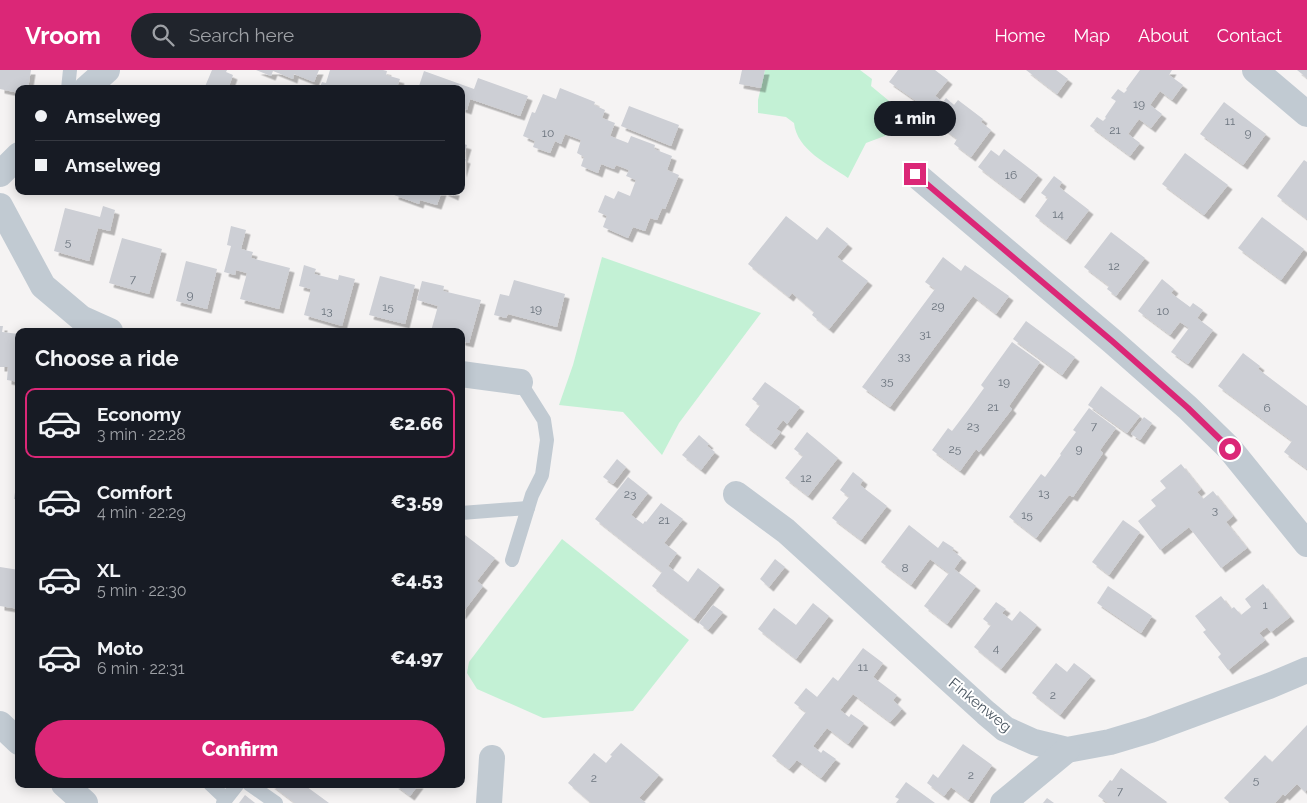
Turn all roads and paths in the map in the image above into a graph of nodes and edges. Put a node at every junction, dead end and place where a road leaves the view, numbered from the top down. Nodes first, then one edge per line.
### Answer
1 (70, 70) edge
2 (107, 70) edge
3 (1254, 70) edge
4 (68, 85) edge
5 (90, 85) edge
6 (1307, 114) edge
7 (15, 159) edge
8 (0, 174) edge
9 (915, 174) dead end
10 (0, 206) edge
11 (103, 328) edge
12 (465, 375) edge
13 (520, 382) joint
14 (736, 494) dead end
15 (528, 508) junction
16 (465, 513) edge
17 (1307, 544) edge
18 (512, 560) dead end
19 (1307, 670) edge
20 (0, 724) edge
21 (15, 738) edge
22 (1067, 750) junction
23 (492, 758) dead end
24 (68, 788) edge
25 (213, 788) edge
26 (235, 788) edge
27 (255, 788) edge
28 (224, 801) edge
29 (85, 803) edge
30 (276, 803) edge
31 (489, 803) edge
32 (1003, 803) edge

1 - 4 lane
2 - 5 street
3 - 6 street
7 - 8 street
9 - 17 street
10 - 11 street
12 - 13 street
13 - 15 lane
14 - 22 street, Finkenweg
15 - 16 lane
15 - 18 lane
19 - 22 street, Finkenweg
20 - 21 street
22 - 32 street
23 - 31 street
24 - 29 street
25 - 28 lane
26 - 28 lane
27 - 30 lane

